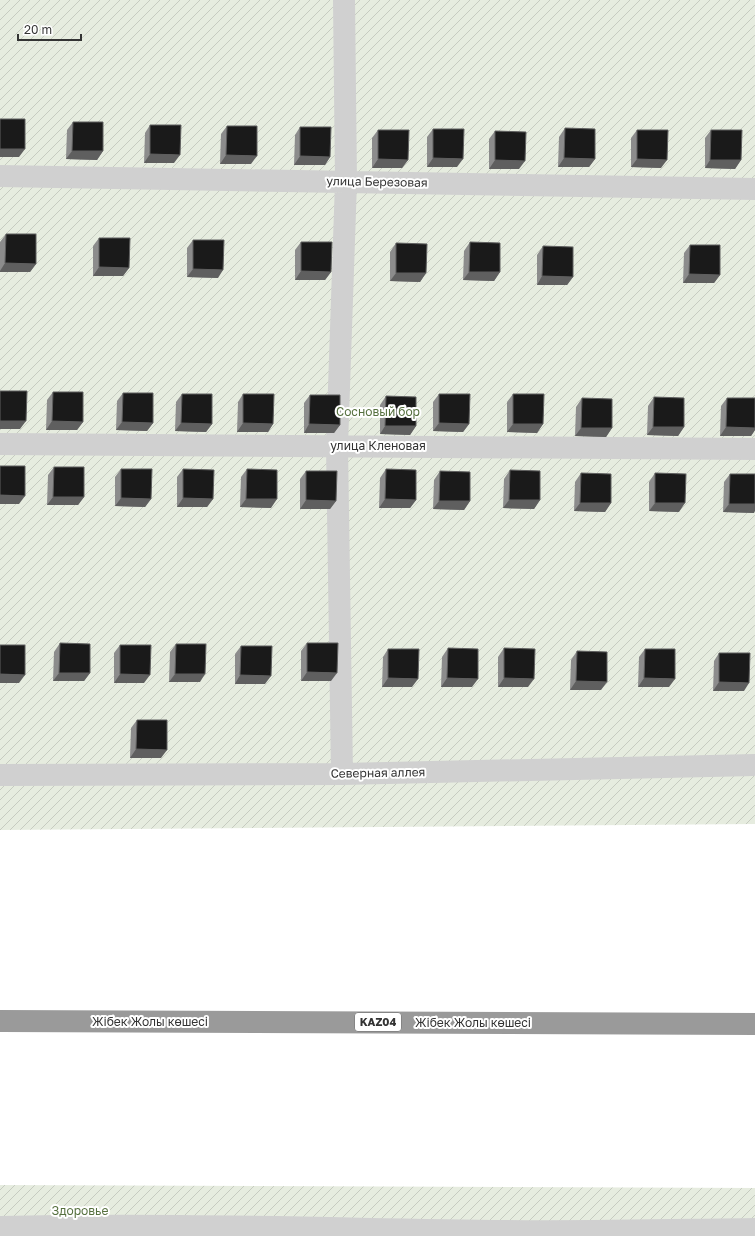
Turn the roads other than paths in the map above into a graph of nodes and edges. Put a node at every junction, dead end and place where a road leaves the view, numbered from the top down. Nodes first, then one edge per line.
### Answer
1 (344, 0) edge
2 (0, 176) edge
3 (346, 182) junction
4 (755, 189) edge
5 (0, 444) edge
6 (337, 446) junction
7 (755, 449) edge
8 (755, 765) edge
9 (342, 774) junction
10 (0, 775) edge
11 (0, 1021) edge
12 (755, 1024) edge
13 (0, 1227) edge
14 (755, 1229) edge
15 (66, 1231) edge
16 (286, 1232) edge
17 (706, 1233) edge
18 (506, 1234) edge

1 - 3 street
2 - 3 street, улица Березовая
3 - 4 street, улица Березовая
3 - 6 street
5 - 6 street, улица Кленовая
6 - 7 street, улица Кленовая
6 - 9 street
8 - 9 street, Северная аллея
9 - 10 street, Северная аллея
11 - 12 highway, Жібек Жолы көшесі / KАZ04
13 - 15 street
14 - 17 street
15 - 16 street
16 - 18 street
17 - 18 street

